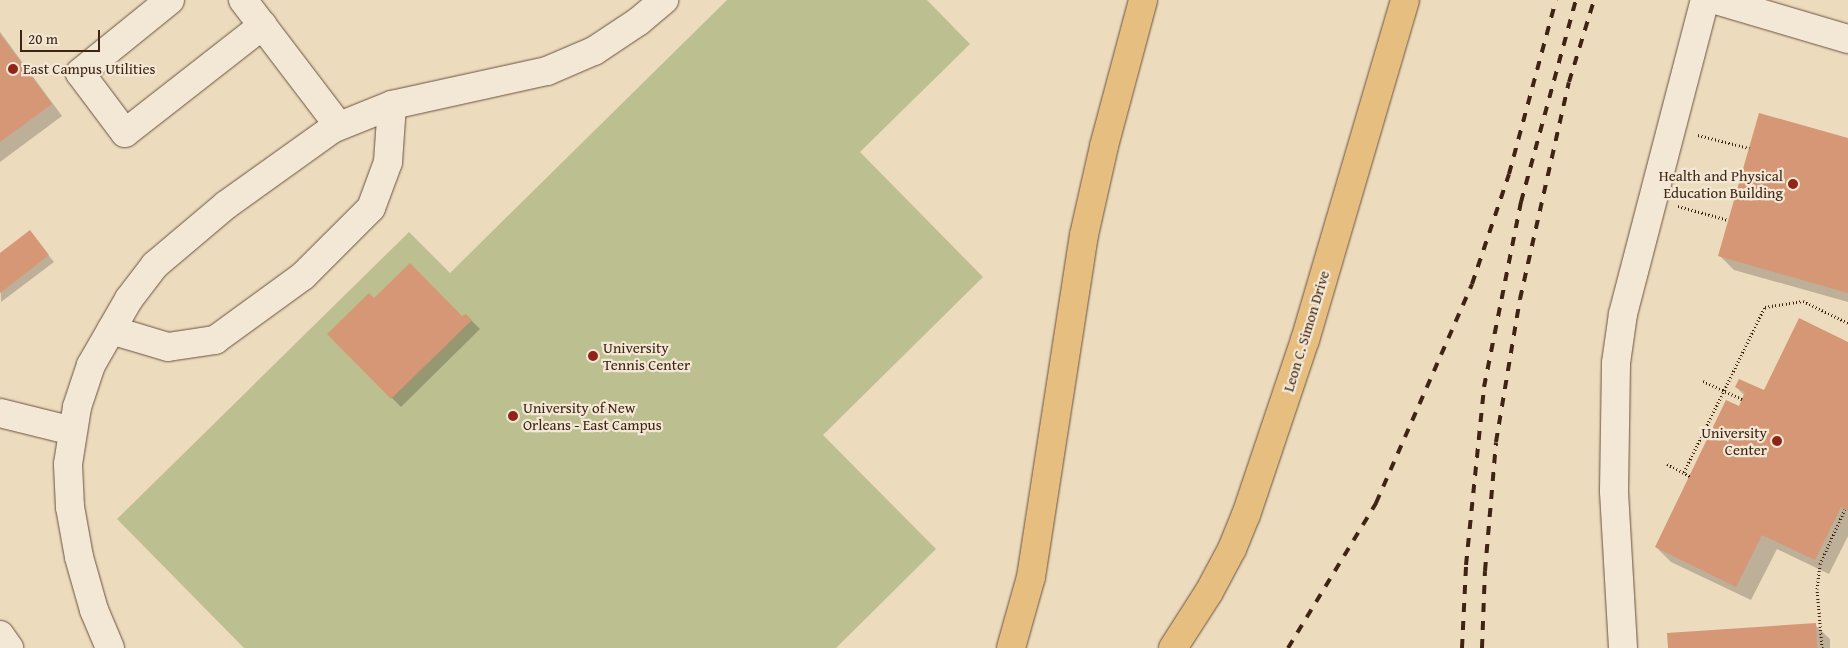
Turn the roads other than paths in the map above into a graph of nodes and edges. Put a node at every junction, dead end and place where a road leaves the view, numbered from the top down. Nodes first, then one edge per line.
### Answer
1 (170, 0) edge
2 (243, 0) edge
3 (664, 0) edge
4 (1143, 0) edge
5 (1405, 0) edge
6 (1705, 0) edge
7 (1716, 0) edge
8 (263, 25) junction
9 (1848, 39) edge
10 (392, 105) junction
11 (339, 126) junction
12 (111, 330) junction
13 (0, 413) edge
14 (73, 430) junction
15 (0, 635) edge
16 (9, 648) edge
17 (110, 648) edge
18 (1011, 648) edge
19 (1173, 648) edge
20 (1623, 648) edge

1 - 8 street
2 - 8 street
3 - 10 street
4 - 18 main road
5 - 19 main road, Leon C. Simon Drive
6 - 20 street
7 - 9 street
8 - 11 street
10 - 11 street
10 - 12 street
11 - 12 street
12 - 14 street
13 - 14 street
14 - 17 street
15 - 16 street

